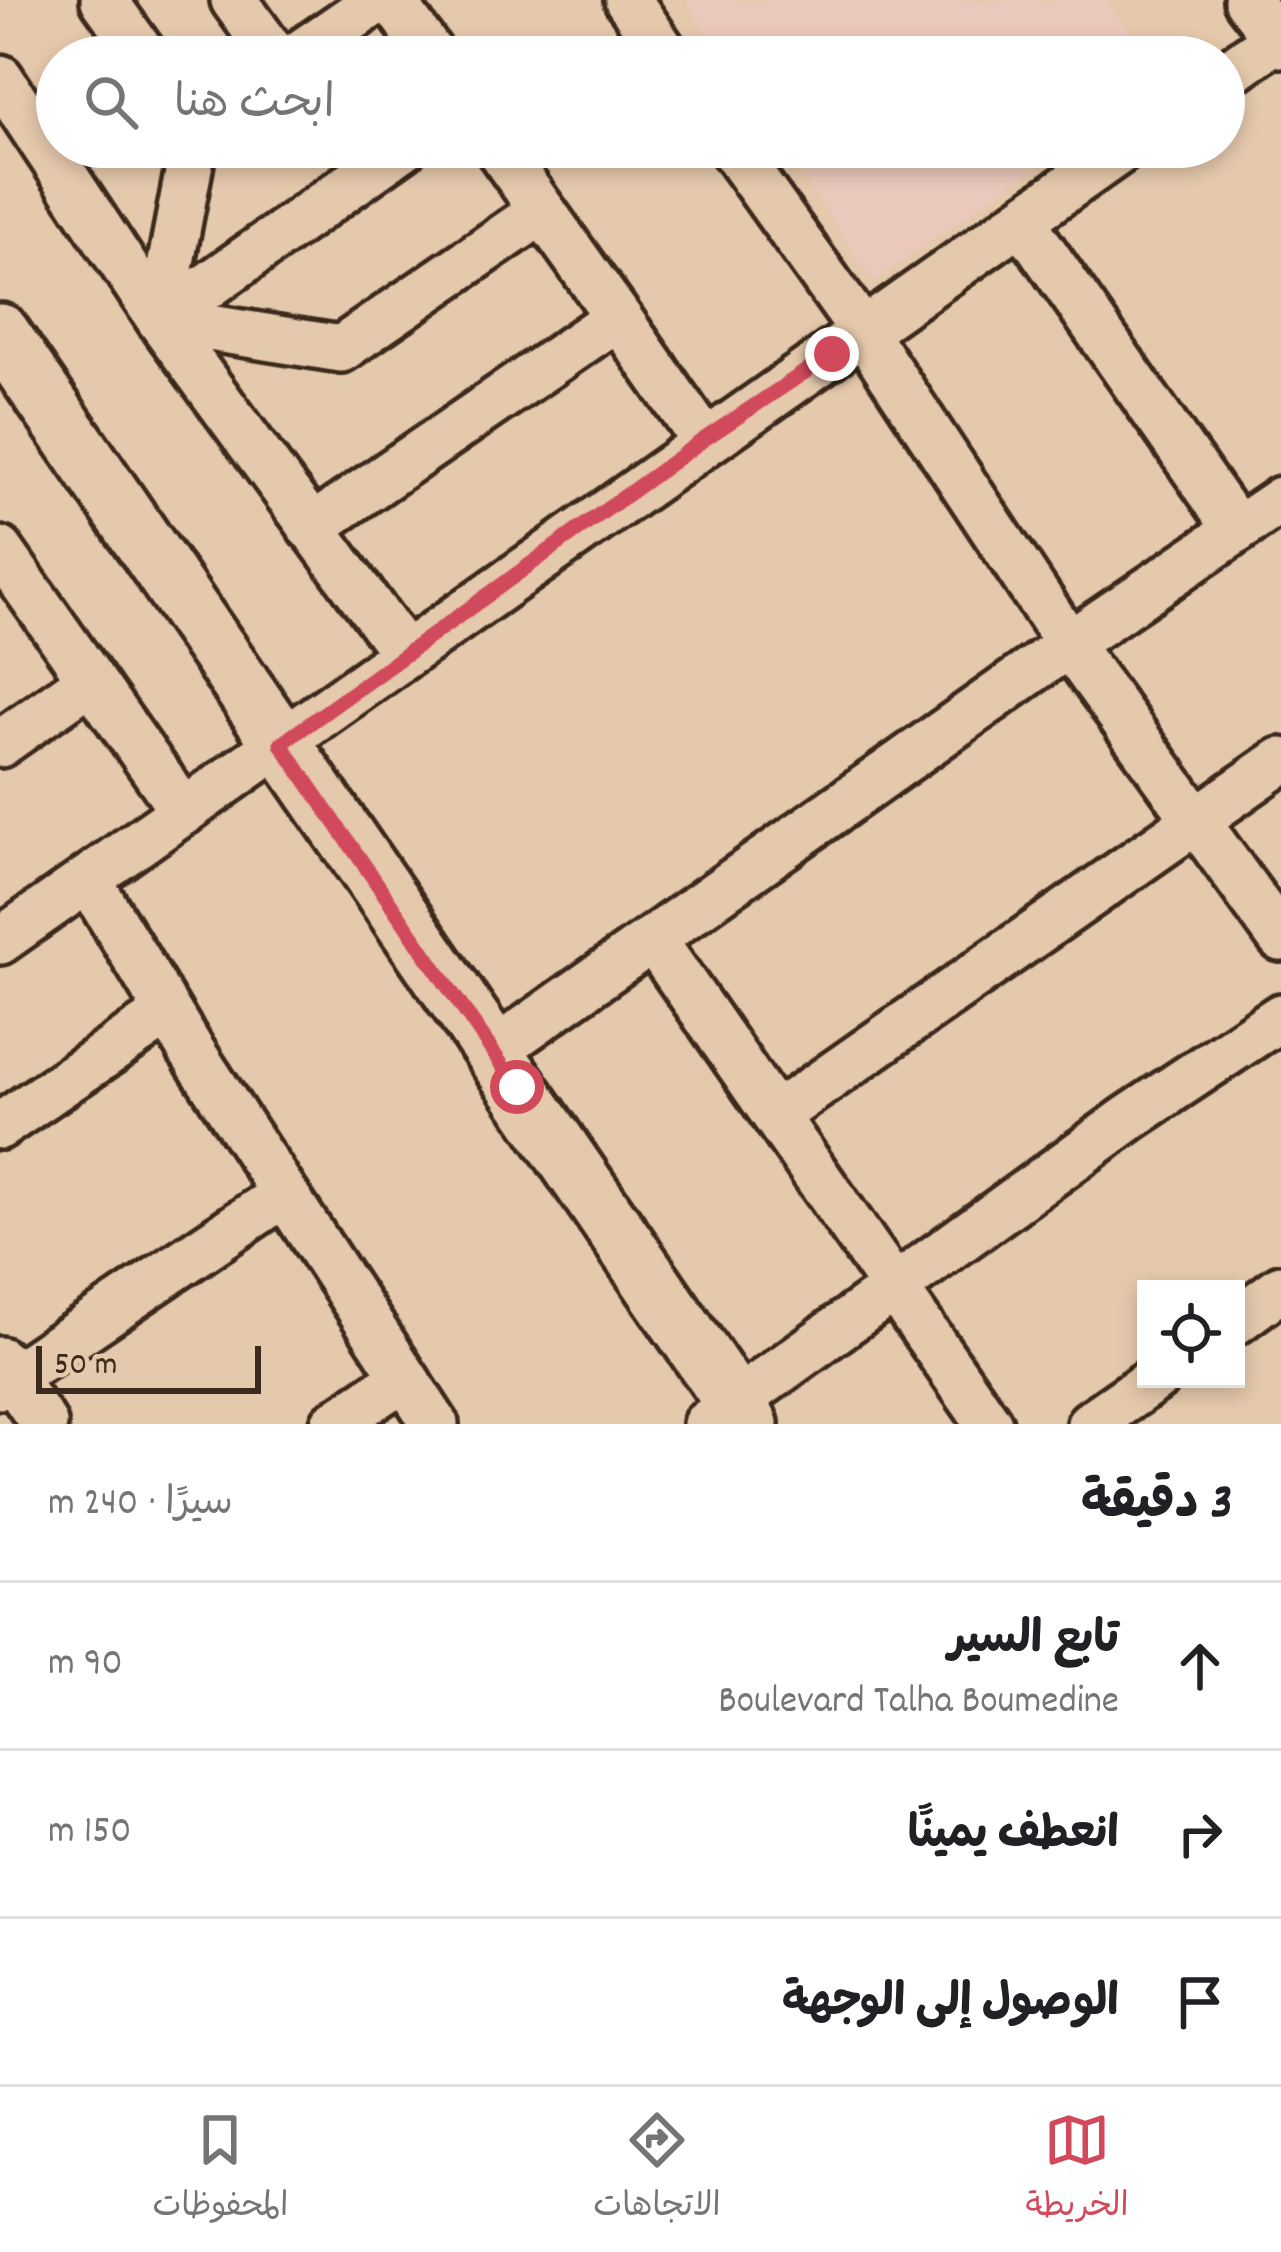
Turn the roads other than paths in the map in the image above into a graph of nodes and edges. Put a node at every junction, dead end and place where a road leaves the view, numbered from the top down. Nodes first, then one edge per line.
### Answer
1 (104, 0) edge
2 (234, 0) edge
3 (378, 0) edge
4 (392, 0) edge
5 (628, 0) edge
6 (1247, 0) edge
7 (131, 36) edge
8 (259, 36) edge
9 (326, 36) edge
10 (418, 36) edge
11 (653, 36) edge
12 (1279, 42) edge
13 (1245, 63) edge
14 (0, 78) edge
15 (36, 132) edge
16 (60, 168) edge
17 (189, 168) edge
18 (374, 168) edge
19 (512, 168) edge
20 (746, 168) edge
21 (1096, 168) edge
22 (542, 211) junction
23 (1022, 221) junction
24 (618, 317) junction
25 (160, 320) junction
26 (0, 332) edge
27 (864, 333) junction
28 (703, 440) junction
29 (1281, 500) edge
30 (311, 528) junction
31 (1237, 530) junction
32 (0, 550) edge
33 (1069, 644) junction
34 (405, 654) junction
35 (92, 680) junction
36 (0, 744) edge
37 (281, 744) junction
38 (1281, 761) edge
39 (184, 812) junction
40 (1198, 817) junction
41 (88, 879) junction
42 (1281, 938) edge
43 (0, 940) edge
44 (654, 941) junction
45 (168, 1012) junction
46 (1281, 1017) edge
47 (493, 1052) junction
48 (776, 1115) junction
49 (0, 1126) edge
50 (284, 1194) junction
51 (898, 1287) junction
52 (1281, 1288) edge
53 (1245, 1314) edge
54 (4, 1375) edge
55 (404, 1377) junction
56 (1142, 1388) edge
57 (730, 1417) edge
58 (44, 1424) edge
59 (334, 1424) edge
60 (435, 1424) edge
61 (989, 1424) edge
62 (1090, 1424) edge

1 - 7 street
2 - 8 street
3 - 9 street
4 - 10 street
5 - 11 street
6 - 12 street
12 - 13 street
14 - 15 street
16 - 25 street
17 - 25 street
18 - 25 street
19 - 22 street
20 - 27 street
21 - 23 street
22 - 24 street
22 - 25 street
23 - 27 street
23 - 31 street
24 - 28 street
24 - 30 street
25 - 30 street
26 - 37 main road
27 - 28 street
27 - 33 street
28 - 34 street
29 - 31 street
30 - 34 street
31 - 33 street
32 - 35 street
33 - 40 street
33 - 44 street
34 - 37 street
35 - 36 street
35 - 39 street
37 - 39 street
37 - 47 main road
38 - 40 street
39 - 41 street
40 - 42 street
40 - 48 street
41 - 43 street
41 - 45 street
44 - 47 street
44 - 48 street
45 - 49 street
45 - 50 street
46 - 51 street
47 - 57 main road
48 - 51 street
50 - 54 street
50 - 55 street
51 - 57 street
51 - 61 street
52 - 53 street
54 - 58 street
55 - 59 street
55 - 60 street
56 - 62 street

